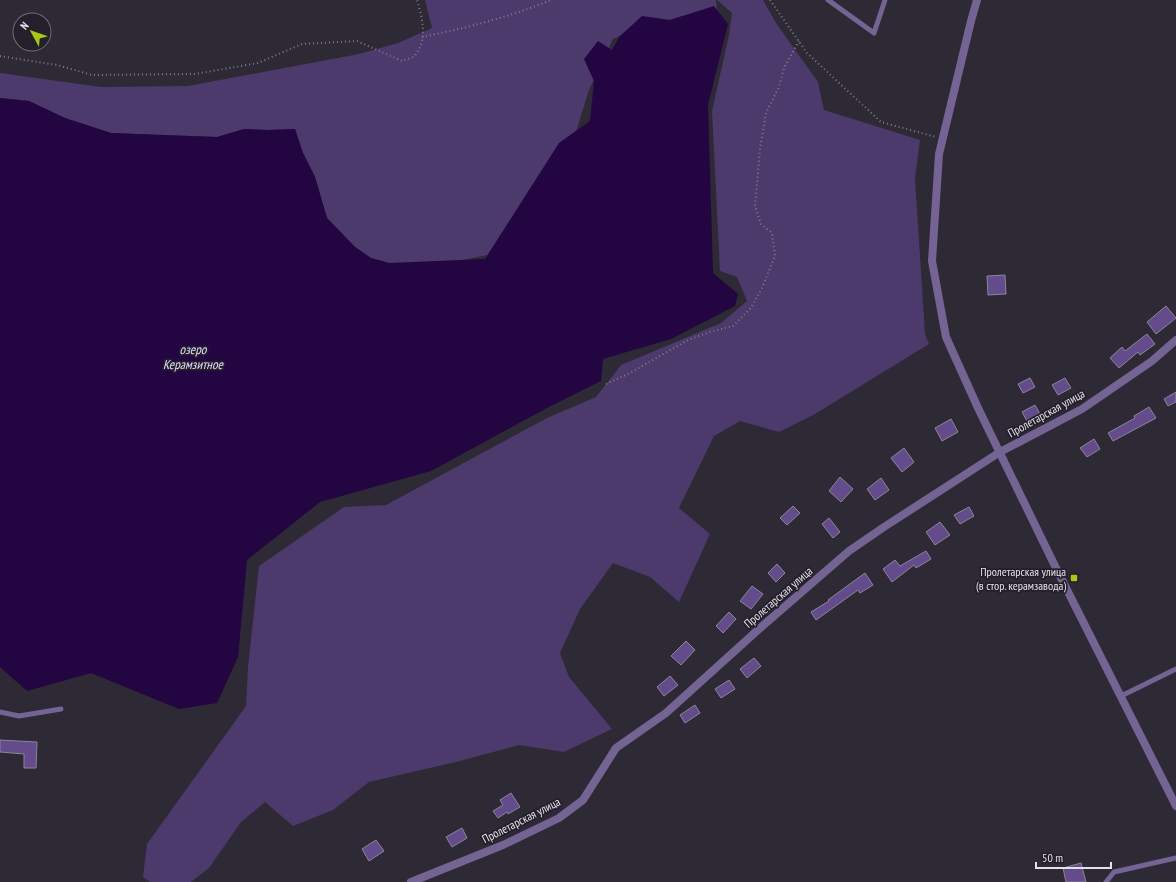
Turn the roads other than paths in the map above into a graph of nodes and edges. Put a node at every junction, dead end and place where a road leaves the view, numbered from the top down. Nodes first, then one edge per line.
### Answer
1 (828, 0) edge
2 (885, 0) edge
3 (977, 0) edge
4 (1176, 340) edge
5 (1000, 452) junction
6 (1176, 669) edge
7 (1121, 696) junction
8 (61, 709) dead end
9 (0, 712) edge
10 (1176, 806) edge
11 (1176, 858) edge
12 (411, 882) edge
13 (1106, 882) edge

1 - 2 lane
3 - 5 street
4 - 5 street, Пролетарская улица
5 - 7 street
5 - 12 street, Пролетарская улица
6 - 7 lane
7 - 10 street
8 - 9 lane
11 - 13 lane

